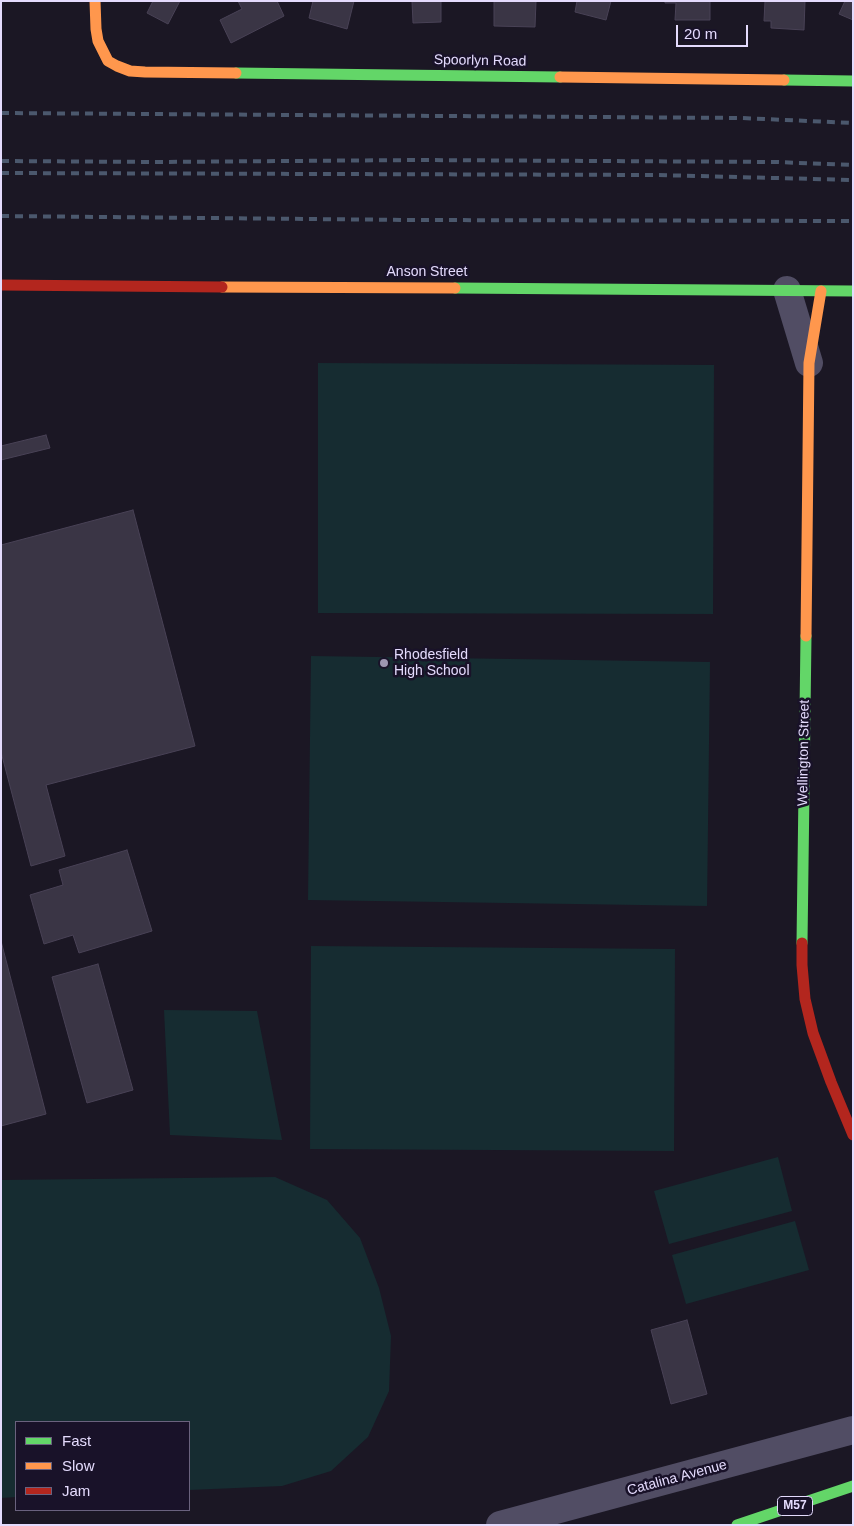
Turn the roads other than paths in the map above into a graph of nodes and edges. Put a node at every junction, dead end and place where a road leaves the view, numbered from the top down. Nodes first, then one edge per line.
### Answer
1 (95, 1) edge
2 (853, 81) edge
3 (1, 285) edge
4 (787, 290) junction
5 (822, 291) junction
6 (853, 291) edge
7 (809, 362) junction
8 (853, 1135) edge
9 (853, 1430) edge
10 (853, 1486) edge
11 (500, 1525) edge
12 (737, 1525) edge

1 - 2 street, Spoorlyn Road
3 - 4 street, Anson Street
4 - 5 street, Anson Street
4 - 7 street, Wellington Street
5 - 6 street, Anson Street
5 - 7 street, Wellington Street
7 - 8 street, Wellington Street
9 - 11 street, Catalina Avenue
10 - 12 street, M57

